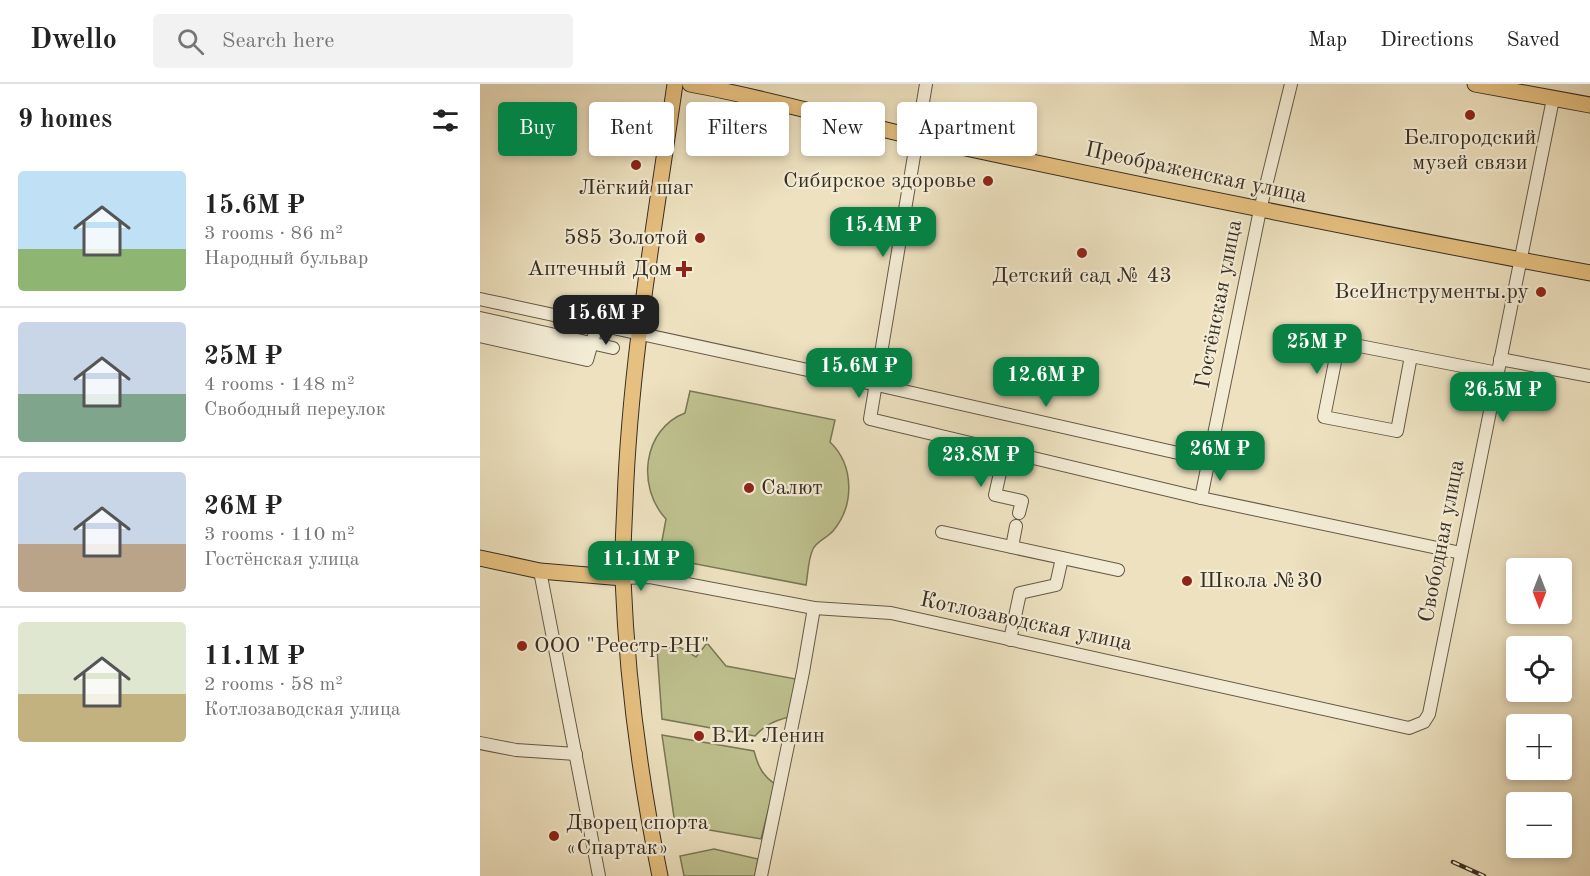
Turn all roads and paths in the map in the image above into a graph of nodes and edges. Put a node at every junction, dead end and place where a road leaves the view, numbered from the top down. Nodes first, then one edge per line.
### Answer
1 (675, 84) edge
2 (690, 84) edge
3 (926, 84) edge
4 (1291, 84) edge
5 (1475, 84) edge
6 (1553, 99) junction
7 (923, 102) edge
8 (1590, 105) edge
9 (897, 132) edge
10 (915, 156) edge
11 (1007, 156) edge
12 (1260, 210) junction
13 (1520, 260) junction
14 (1590, 273) edge
15 (480, 299) edge
16 (480, 318) edge
17 (597, 325) junction
18 (480, 327) edge
19 (639, 333) junction
20 (480, 336) edge
21 (590, 343) junction
22 (613, 348) dead end
23 (1411, 356) junction
24 (1500, 359) junction
25 (1498, 373) junction
26 (1590, 376) edge
27 (877, 385) junction
28 (1005, 451) junction
29 (1209, 460) junction
30 (1201, 498) junction
31 (1019, 513) dead end
32 (1016, 526) dead end
33 (942, 532) dead end
34 (1012, 548) junction
35 (1461, 553) junction
36 (480, 558) edge
37 (1062, 558) junction
38 (1118, 570) dead end
39 (540, 571) junction
40 (623, 581) junction
41 (814, 608) junction
42 (1010, 639) junction
43 (1417, 726) joint
44 (480, 743) edge
45 (576, 754) junction
46 (595, 875) edge
47 (660, 876) edge
48 (761, 876) edge

1 - 19 main road
2 - 9 main road, Преображенская улица
3 - 7 street
4 - 12 street, Гостёнская улица
5 - 6 main road
6 - 8 main road
6 - 13 street, Свободная улица
10 - 27 street
11 - 12 main road, Преображенская улица
12 - 13 main road, Преображенская улица
12 - 29 street, Гостёнская улица
13 - 14 main road, Преображенская улица
13 - 24 street, Свободная улица
15 - 17 street
16 - 21 street
17 - 19 street
17 - 21 street
18 - 21 street
19 - 27 street
19 - 40 main road
20 - 21 street
21 - 22 street
23 - 23 street
23 - 25 street
24 - 25 street, Свободная улица
24 - 26 street
25 - 35 street, Свободная улица
27 - 28 street
27 - 29 street
28 - 30 street
28 - 31 street
29 - 30 street, Гостёнская улица
30 - 35 street
32 - 34 street
33 - 34 street
34 - 37 street
35 - 43 street, Свободная улица
36 - 39 main road
37 - 38 street
37 - 42 street
39 - 40 main road
39 - 45 street
40 - 41 street, Котлозаводская улица
40 - 47 main road
41 - 42 street, Котлозаводская улица
41 - 48 street
42 - 43 street, Котлозаводская улица
44 - 45 street
45 - 46 street

